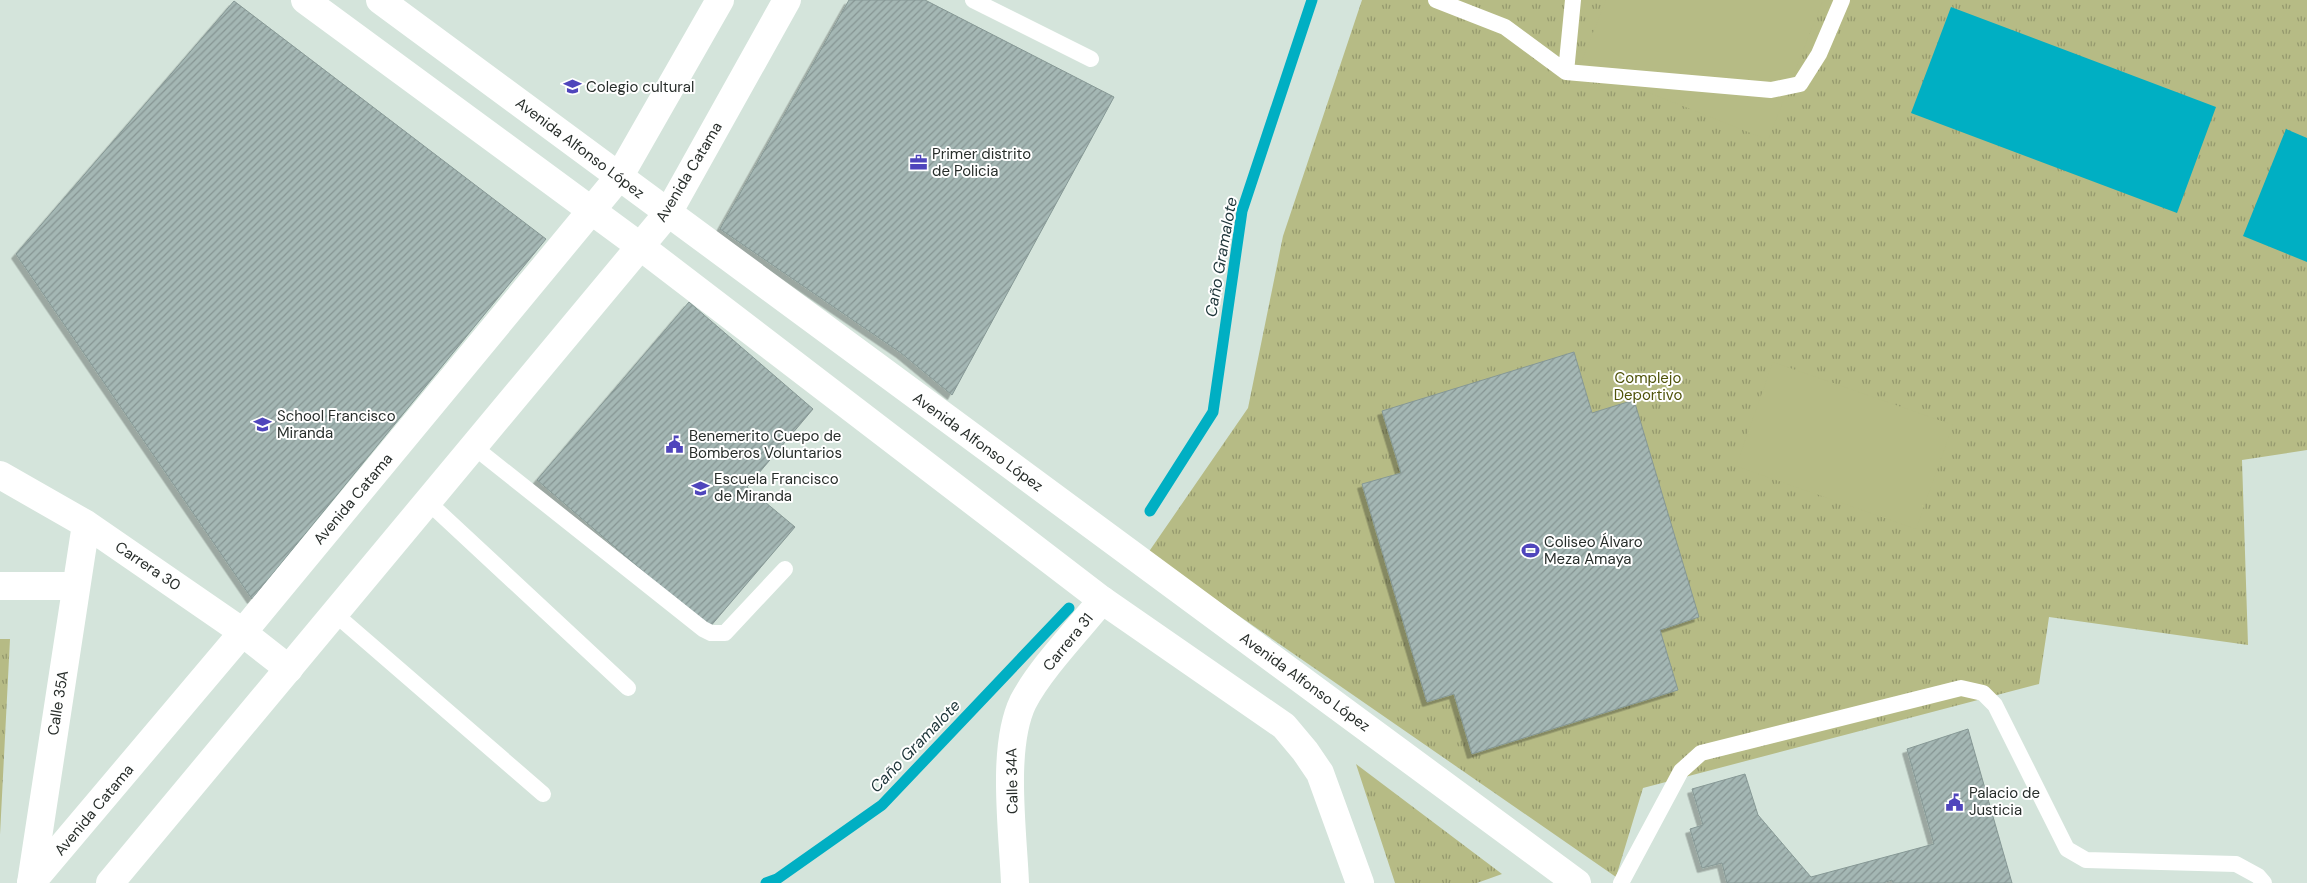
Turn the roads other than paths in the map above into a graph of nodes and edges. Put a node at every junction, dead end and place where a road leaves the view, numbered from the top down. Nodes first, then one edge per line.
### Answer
1 (305, 0) edge
2 (380, 0) edge
3 (720, 0) edge
4 (787, 0) edge
5 (973, 0) edge
6 (1436, 0) edge
7 (1573, 0) edge
8 (1842, 0) edge
9 (1091, 60) dead end
10 (1566, 72) junction
11 (620, 177) junction
12 (592, 211) junction
13 (668, 213) junction
14 (640, 247) junction
15 (474, 447) junction
16 (0, 475) edge
17 (428, 502) junction
18 (86, 524) junction
19 (785, 568) dead end
20 (0, 586) edge
21 (76, 586) junction
22 (1102, 600) junction
23 (335, 614) junction
24 (244, 632) junction
25 (289, 669) junction
26 (1034, 684) joint
27 (628, 688) dead end
28 (543, 794) dead end
29 (31, 883) edge
30 (110, 883) edge
31 (1015, 883) edge
32 (1360, 883) edge
33 (1576, 883) edge
34 (1621, 883) edge
35 (2264, 883) edge

1 - 12 street
2 - 11 street, Avenida Alfonso López
3 - 11 street, Avenida Catama
4 - 13 street, Avenida Catama
5 - 9 lane
6 - 10 lane
7 - 10 lane
8 - 10 lane
11 - 12 street, Avenida Catama
11 - 13 street, Avenida Alfonso López
12 - 14 street
12 - 24 street, Avenida Catama
13 - 14 street, Avenida Catama
13 - 33 street, Avenida Alfonso López
14 - 15 street, Avenida Catama
14 - 22 street
15 - 17 street, Avenida Catama
15 - 19 lane
16 - 18 street, Carrera 30
17 - 23 street, Avenida Catama
17 - 27 lane
18 - 21 street, Calle 35A
18 - 24 street, Carrera 30
20 - 21 street
21 - 29 street, Calle 35A
22 - 26 street, Carrera 31
22 - 32 street
23 - 25 street, Avenida Catama
23 - 28 lane
24 - 25 street, Carrera 30
24 - 29 street, Avenida Catama
25 - 30 street, Avenida Catama
26 - 31 street, Calle 34A
34 - 35 lane

